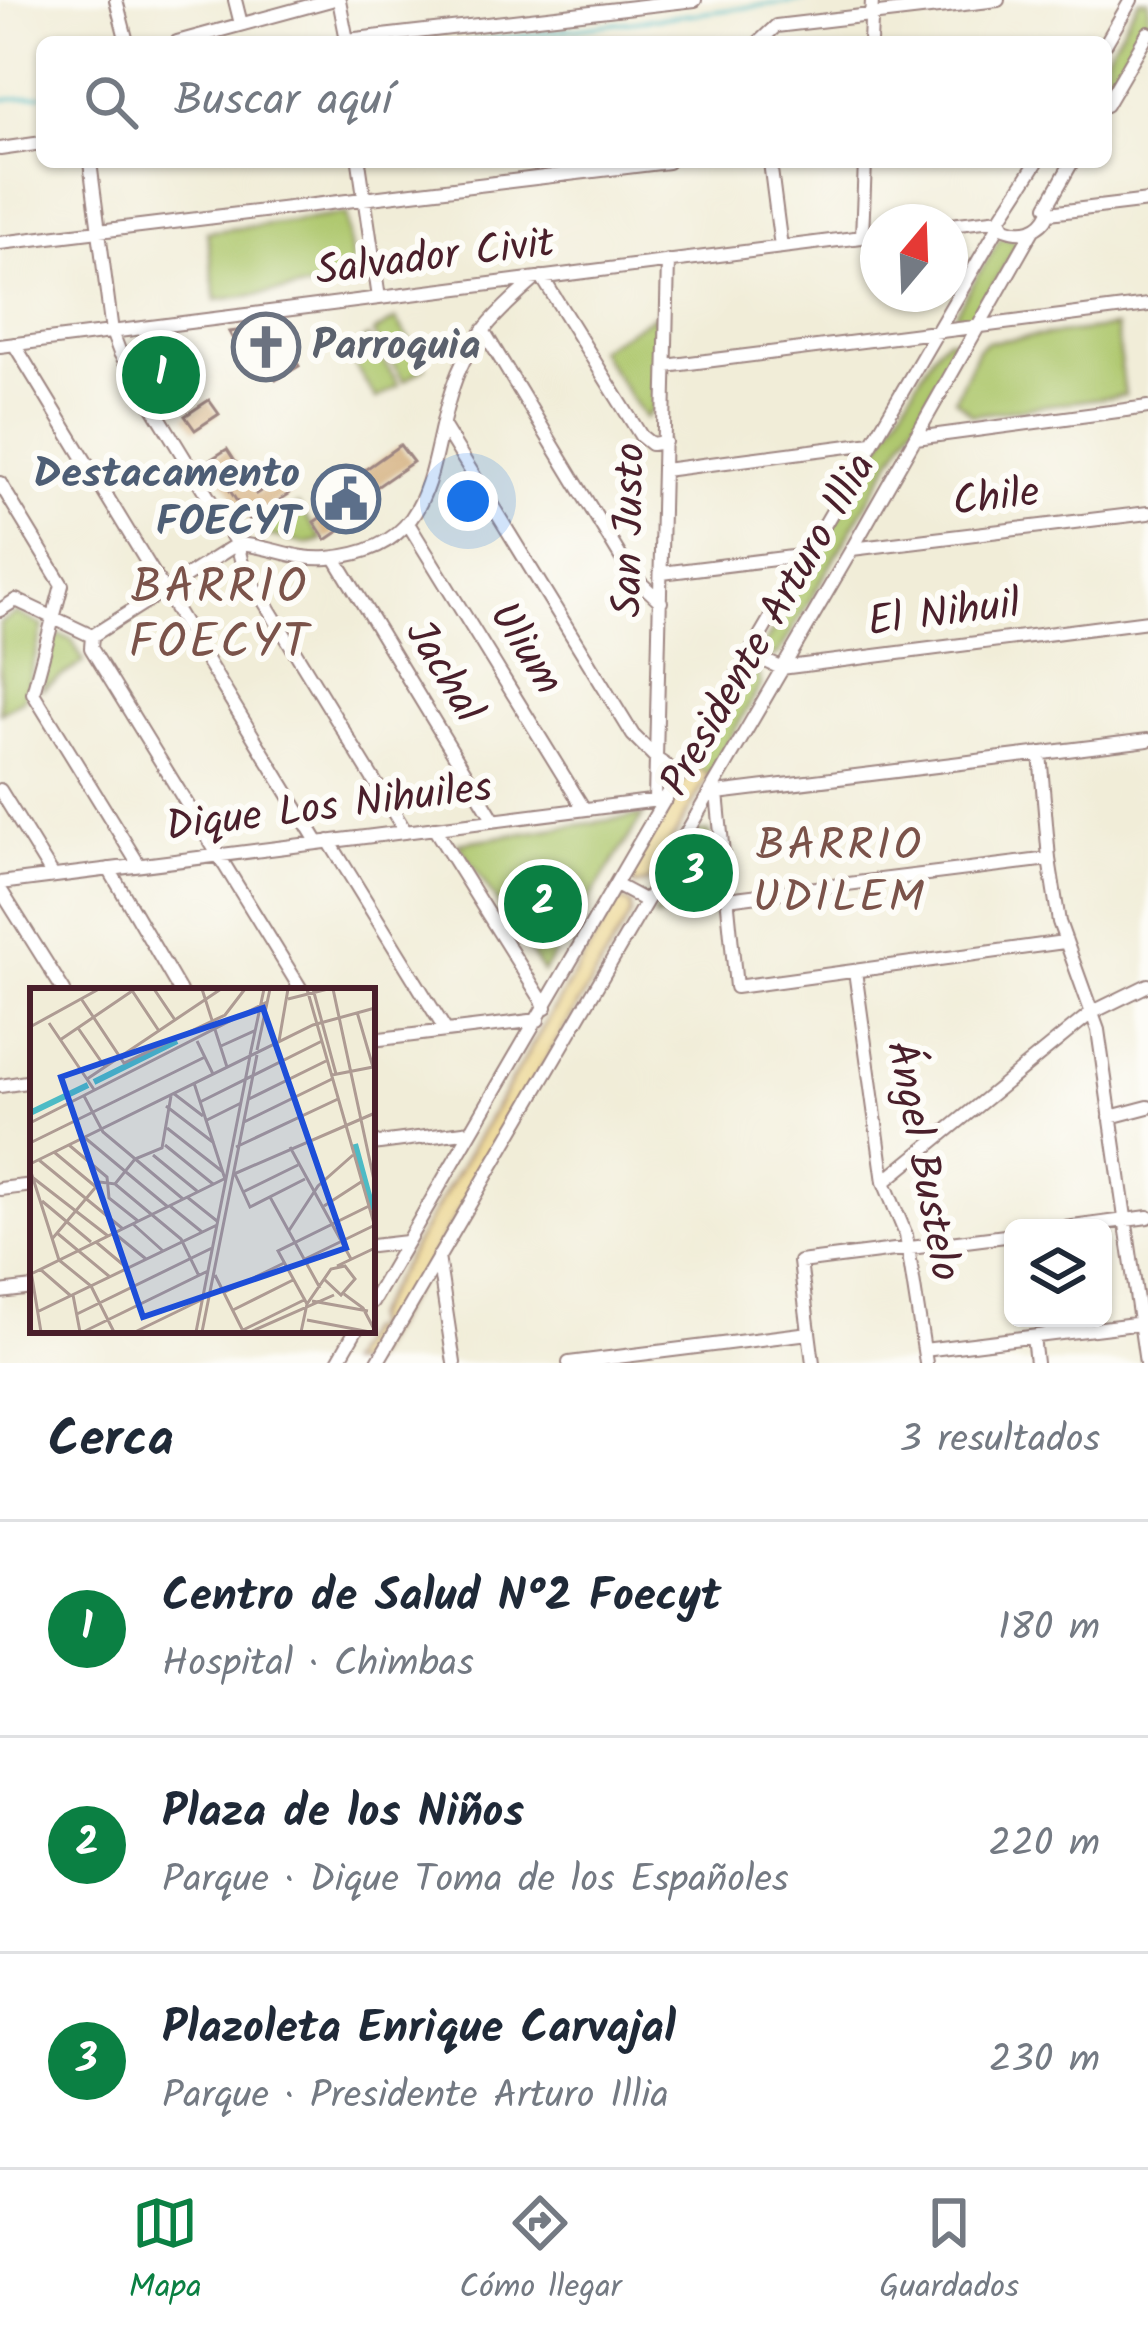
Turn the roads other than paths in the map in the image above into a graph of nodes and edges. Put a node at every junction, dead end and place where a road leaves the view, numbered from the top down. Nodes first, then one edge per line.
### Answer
1 (116, 0) edge
2 (235, 0) edge
3 (335, 0) edge
4 (695, 0) edge
5 (998, 0) edge
6 (1131, 0) edge
7 (872, 7) edge
8 (241, 24) junction
9 (1148, 33) edge
10 (126, 36) edge
11 (198, 36) edge
12 (346, 36) edge
13 (382, 36) edge
14 (765, 36) edge
15 (1110, 36) edge
16 (1112, 95) edge
17 (36, 144) edge
18 (0, 148) edge
19 (91, 168) edge
20 (360, 168) edge
21 (619, 168) edge
22 (771, 168) edge
23 (865, 168) edge
24 (1034, 168) edge
25 (1069, 168) edge
26 (364, 199) junction
27 (1148, 201) edge
28 (1014, 202) junction
29 (863, 204) edge
30 (1048, 210) junction
31 (1000, 220) junction
32 (968, 223) edge
33 (1033, 230) junction
34 (99, 231) junction
35 (860, 237) edge
36 (0, 243) edge
37 (781, 247) junction
38 (668, 261) junction
39 (539, 278) junction
40 (379, 298) junction
41 (1148, 304) edge
42 (977, 326) junction
43 (483, 330) junction
44 (112, 332) junction
45 (937, 332) junction
46 (7, 345) edge
47 (666, 366) junction
48 (1148, 407) edge
49 (443, 426) junction
50 (916, 437) junction
51 (664, 442) junction
52 (872, 443) junction
53 (664, 470) junction
54 (0, 483) edge
55 (1148, 513) edge
56 (409, 525) junction
57 (237, 544) junction
58 (852, 549) junction
59 (808, 554) junction
60 (334, 558) junction
61 (662, 573) junction
62 (164, 591) junction
63 (661, 602) junction
64 (0, 610) edge
65 (53, 618) junction
66 (1148, 621) edge
67 (92, 636) junction
68 (751, 654) junction
69 (781, 668) junction
70 (1148, 740) edge
71 (1040, 754) junction
72 (658, 760) junction
73 (680, 775) junction
74 (0, 790) edge
75 (712, 794) junction
76 (661, 799) junction
77 (584, 809) junction
78 (494, 820) junction
79 (434, 828) junction
80 (406, 831) junction
81 (324, 842) junction
82 (218, 855) junction
83 (1049, 859) junction
84 (139, 865) junction
85 (109, 869) junction
86 (52, 876) junction
87 (616, 885) junction
88 (0, 886) edge
89 (727, 899) junction
90 (646, 901) junction
91 (1064, 942) junction
92 (854, 971) junction
93 (1148, 986) edge
94 (62, 988) edge
95 (178, 988) edge
96 (300, 988) edge
97 (546, 1007) junction
98 (1091, 1012) junction
99 (538, 1020) junction
100 (446, 1031) junction
101 (375, 1040) edge
102 (1148, 1107) edge
103 (1110, 1117) junction
104 (471, 1131) junction
105 (375, 1144) edge
106 (884, 1181) junction
107 (30, 1185) edge
108 (0, 1189) edge
109 (1148, 1217) edge
110 (1126, 1220) junction
111 (1112, 1222) edge
112 (1004, 1235) edge
113 (406, 1242) junction
114 (375, 1246) edge
115 (909, 1248) junction
116 (438, 1257) junction
117 (30, 1288) edge
118 (0, 1292) edge
119 (375, 1297) edge
120 (1144, 1323) edge
121 (354, 1333) edge
122 (809, 1333) junction
123 (1033, 1337) junction
124 (925, 1356) edge
125 (337, 1363) edge
126 (377, 1363) edge
127 (454, 1363) edge
128 (569, 1363) edge
129 (813, 1363) edge
130 (1036, 1363) edge
131 (1146, 1363) edge

1 - 10 street
2 - 8 street
3 - 8 street
3 - 12 street
4 - 13 street
5 - 7 street
6 - 15 street
7 - 14 street
8 - 11 street
9 - 16 street
17 - 18 street
19 - 34 street
20 - 26 street
21 - 26 street
22 - 37 street
23 - 29 street
24 - 28 street
25 - 30 street
26 - 34 street
26 - 40 street
27 - 30 street
28 - 30 street
28 - 31 street, Presidente Arturo Illia
30 - 33 street, Presidente Arturo Illia
31 - 32 street
31 - 33 street
31 - 45 street, Presidente Arturo Illia
33 - 42 street, Presidente Arturo Illia
34 - 36 street
34 - 44 street
35 - 37 street, Salvador Civit
37 - 38 street, Salvador Civit
38 - 39 street, Salvador Civit
38 - 47 street, San Justo
39 - 40 street, Salvador Civit
39 - 43 street
39 - 51 street
40 - 44 street, Salvador Civit
41 - 42 street
42 - 45 street
42 - 50 street, Presidente Arturo Illia
43 - 49 street
43 - 63 street
44 - 46 street, Salvador Civit
44 - 57 street
45 - 47 street
45 - 52 street, Presidente Arturo Illia
46 - 62 street
47 - 51 street, San Justo
48 - 50 street
49 - 56 street
49 - 72 street
50 - 58 street, Presidente Arturo Illia
51 - 53 street, San Justo
52 - 53 street
52 - 59 street, Presidente Arturo Illia
53 - 61 street, San Justo
54 - 65 street
55 - 58 street, Chile
56 - 60 street
56 - 77 street, Ulium
57 - 60 street
57 - 62 street
57 - 80 street
58 - 69 street, Presidente Arturo Illia
59 - 61 street
59 - 68 street, Presidente Arturo Illia
60 - 78 street, Jachal
61 - 63 street, San Justo
62 - 67 street
62 - 81 street
63 - 72 street, San Justo
64 - 65 street
65 - 67 street
65 - 84 street
66 - 69 street, El Nihuil
67 - 82 street
68 - 69 street
68 - 73 street, Presidente Arturo Illia
69 - 75 street, Presidente Arturo Illia
70 - 71 street
71 - 75 street
71 - 83 street
72 - 73 street
72 - 76 street, San Justo
73 - 76 street, Presidente Arturo Illia
74 - 86 street
75 - 89 street
75 - 90 street, Presidente Arturo Illia
76 - 77 street, Dique Los Nihuiles
76 - 87 street, Presidente Arturo Illia
77 - 78 street, Dique Los Nihuiles
78 - 79 street, Dique Los Nihuiles
79 - 80 street, Dique Los Nihuiles
79 - 97 street
80 - 81 street, Dique Los Nihuiles
81 - 82 street, Dique Los Nihuiles
81 - 100 street
82 - 84 street, Dique Los Nihuiles
82 - 96 street
83 - 89 street
83 - 91 street
84 - 85 street, Dique Los Nihuiles
85 - 86 street, Dique Los Nihuiles
85 - 95 street
86 - 88 street, Dique Los Nihuiles
87 - 90 street
87 - 97 street, Presidente Arturo Illia
88 - 94 street
89 - 92 street
90 - 116 street, Presidente Arturo Illia
91 - 92 street
91 - 98 street
92 - 106 street, Ángel Bustelo
93 - 98 street
97 - 99 street, Presidente Arturo Illia
98 - 103 street
98 - 106 street
99 - 100 street
99 - 104 street, Presidente Arturo Illia
100 - 101 street
102 - 103 street
103 - 110 street
104 - 105 street
104 - 113 street, Presidente Arturo Illia
106 - 115 street, Ángel Bustelo
107 - 108 street
109 - 110 street
110 - 111 street
110 - 120 street
112 - 115 street
113 - 114 street
113 - 119 street, Presidente Arturo Illia
115 - 122 street
115 - 124 street, Ángel Bustelo
116 - 126 street, Presidente Arturo Illia
116 - 127 street
117 - 118 street
120 - 123 street
120 - 131 street
121 - 125 street
122 - 128 street
122 - 129 street
123 - 124 street
123 - 130 street

